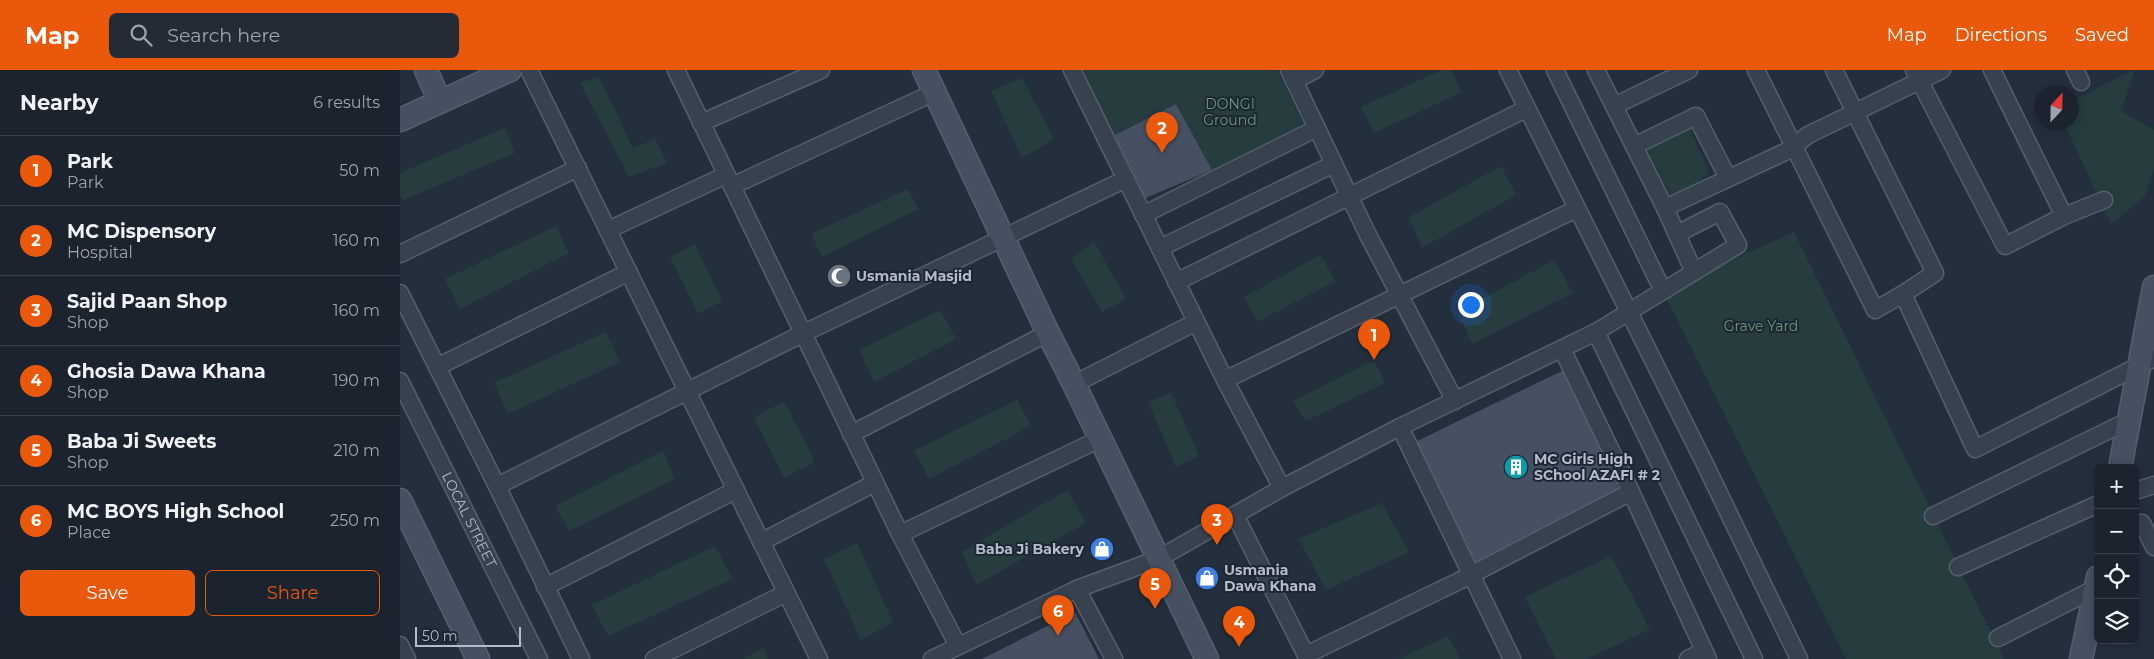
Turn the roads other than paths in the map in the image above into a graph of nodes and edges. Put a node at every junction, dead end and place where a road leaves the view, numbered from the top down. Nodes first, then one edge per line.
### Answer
1 (426, 70) edge
2 (510, 70) edge
3 (529, 70) edge
4 (676, 70) edge
5 (821, 70) edge
6 (1072, 70) edge
7 (1315, 70) edge
8 (1508, 70) edge
9 (1555, 70) edge
10 (1596, 70) edge
11 (1689, 70) edge
12 (1756, 70) edge
13 (1834, 70) edge
14 (1942, 70) edge
15 (1992, 70) edge
16 (1291, 75) edge
17 (1917, 75) edge
18 (930, 76) edge
19 (440, 102) junction
20 (1614, 106) junction
21 (1526, 110) junction
22 (1855, 112) junction
23 (400, 120) edge
24 (701, 123) junction
25 (1317, 128) junction
26 (1634, 146) junction
27 (1794, 146) junction
28 (1334, 164) junction
29 (578, 168) junction
30 (1728, 178) junction
31 (729, 180) junction
32 (1126, 180) junction
33 (1349, 196) junction
34 (2104, 200) dead end
35 (1664, 208) junction
36 (1576, 209) junction
37 (1143, 214) junction
38 (2064, 216) junction
39 (608, 230) junction
40 (1677, 234) junction
41 (1004, 238) junction
42 (1160, 248) junction
43 (400, 254) edge
44 (629, 272) junction
45 (1694, 272) junction
46 (1176, 282) junction
47 (2154, 287) edge
48 (1663, 291) junction
49 (400, 293) edge
50 (1903, 294) junction
51 (1400, 295) junction
52 (1629, 312) junction
53 (1196, 322) junction
54 (1596, 332) junction
55 (1048, 333) junction
56 (802, 334) junction
57 (1562, 349) junction
58 (2147, 361) edge
59 (436, 367) junction
60 (1225, 380) junction
61 (400, 381) edge
62 (1074, 384) junction
63 (687, 391) junction
64 (1455, 401) junction
65 (2130, 420) junction
66 (1400, 427) junction
67 (851, 434) junction
68 (1100, 439) junction
69 (2121, 464) edge
70 (875, 483) junction
71 (2154, 484) edge
72 (497, 486) junction
73 (1282, 488) junction
74 (736, 490) junction
75 (2139, 490) edge
76 (1631, 492) junction
77 (400, 500) edge
78 (2094, 506) edge
79 (1235, 515) junction
80 (1933, 516) dead end
81 (2139, 523) edge
82 (900, 534) junction
83 (761, 542) junction
84 (2154, 547) edge
85 (1158, 559) junction
86 (1958, 567) dead end
87 (1472, 575) junction
88 (2094, 585) edge
89 (545, 587) junction
90 (1077, 590) junction
91 (786, 593) junction
92 (2094, 597) edge
93 (1998, 638) dead end
94 (400, 645) edge
95 (958, 646) junction
96 (1706, 655) edge
97 (1307, 657) edge
98 (407, 659) edge
99 (478, 659) edge
100 (539, 659) edge
101 (581, 659) edge
102 (654, 659) edge
103 (819, 659) edge
104 (932, 659) edge
105 (1114, 659) edge
106 (1207, 659) edge
107 (1512, 659) edge
108 (1688, 659) edge
109 (1754, 659) edge
110 (1800, 659) edge
111 (2081, 659) edge

1 - 19 street
2 - 19 street
3 - 29 street
4 - 24 street
5 - 24 street
6 - 32 street
7 - 16 street
8 - 21 street
9 - 48 street
10 - 20 street
11 - 20 street
12 - 27 street
13 - 22 street
14 - 17 street
15 - 38 street
16 - 25 street
17 - 22 street
17 - 38 street
18 - 31 street
18 - 41 street
19 - 23 street
20 - 26 street
21 - 33 street
21 - 36 street
22 - 27 street
22 - 50 street
24 - 31 street
25 - 28 street
25 - 37 street
26 - 30 street
26 - 35 street
27 - 30 street
27 - 50 street
28 - 33 street
28 - 42 street
29 - 39 street
29 - 43 street
30 - 35 street
31 - 39 street
31 - 56 street
32 - 37 street
32 - 41 street
33 - 46 street
33 - 51 street
34 - 38 street
35 - 40 street
36 - 51 street
36 - 52 street
37 - 42 street
39 - 44 street
40 - 45 street
40 - 45 street
41 - 55 street
41 - 56 street
42 - 46 street
44 - 59 street
44 - 63 street
45 - 48 street
46 - 53 street
47 - 58 street
48 - 52 street
49 - 59 street
50 - 58 street
51 - 60 street
51 - 64 street
52 - 54 street
52 - 110 street
53 - 60 street
53 - 62 street
54 - 57 street
54 - 109 street
55 - 62 street
55 - 67 street
56 - 63 street
56 - 67 street
57 - 64 street
57 - 76 street
58 - 65 street
59 - 72 street
60 - 73 street
61 - 100 street, LOCAL STREET
62 - 68 street
63 - 72 street
63 - 74 street
64 - 66 street
65 - 69 street
65 - 80 street
66 - 73 street
66 - 87 street
67 - 70 street
68 - 82 street
68 - 85 street
70 - 82 street
70 - 83 street
71 - 75 street
72 - 89 street
73 - 79 street
74 - 83 street
74 - 89 street
76 - 87 street
76 - 96 street
77 - 99 street
78 - 86 street
79 - 85 street
79 - 97 street
81 - 84 street
82 - 95 street
83 - 91 street
85 - 90 street
85 - 106 street
87 - 97 street
87 - 107 street
88 - 93 street
89 - 101 street
90 - 95 street
90 - 105 street
91 - 102 street
91 - 103 street
92 - 111 street
94 - 98 street
95 - 104 street
96 - 108 street

